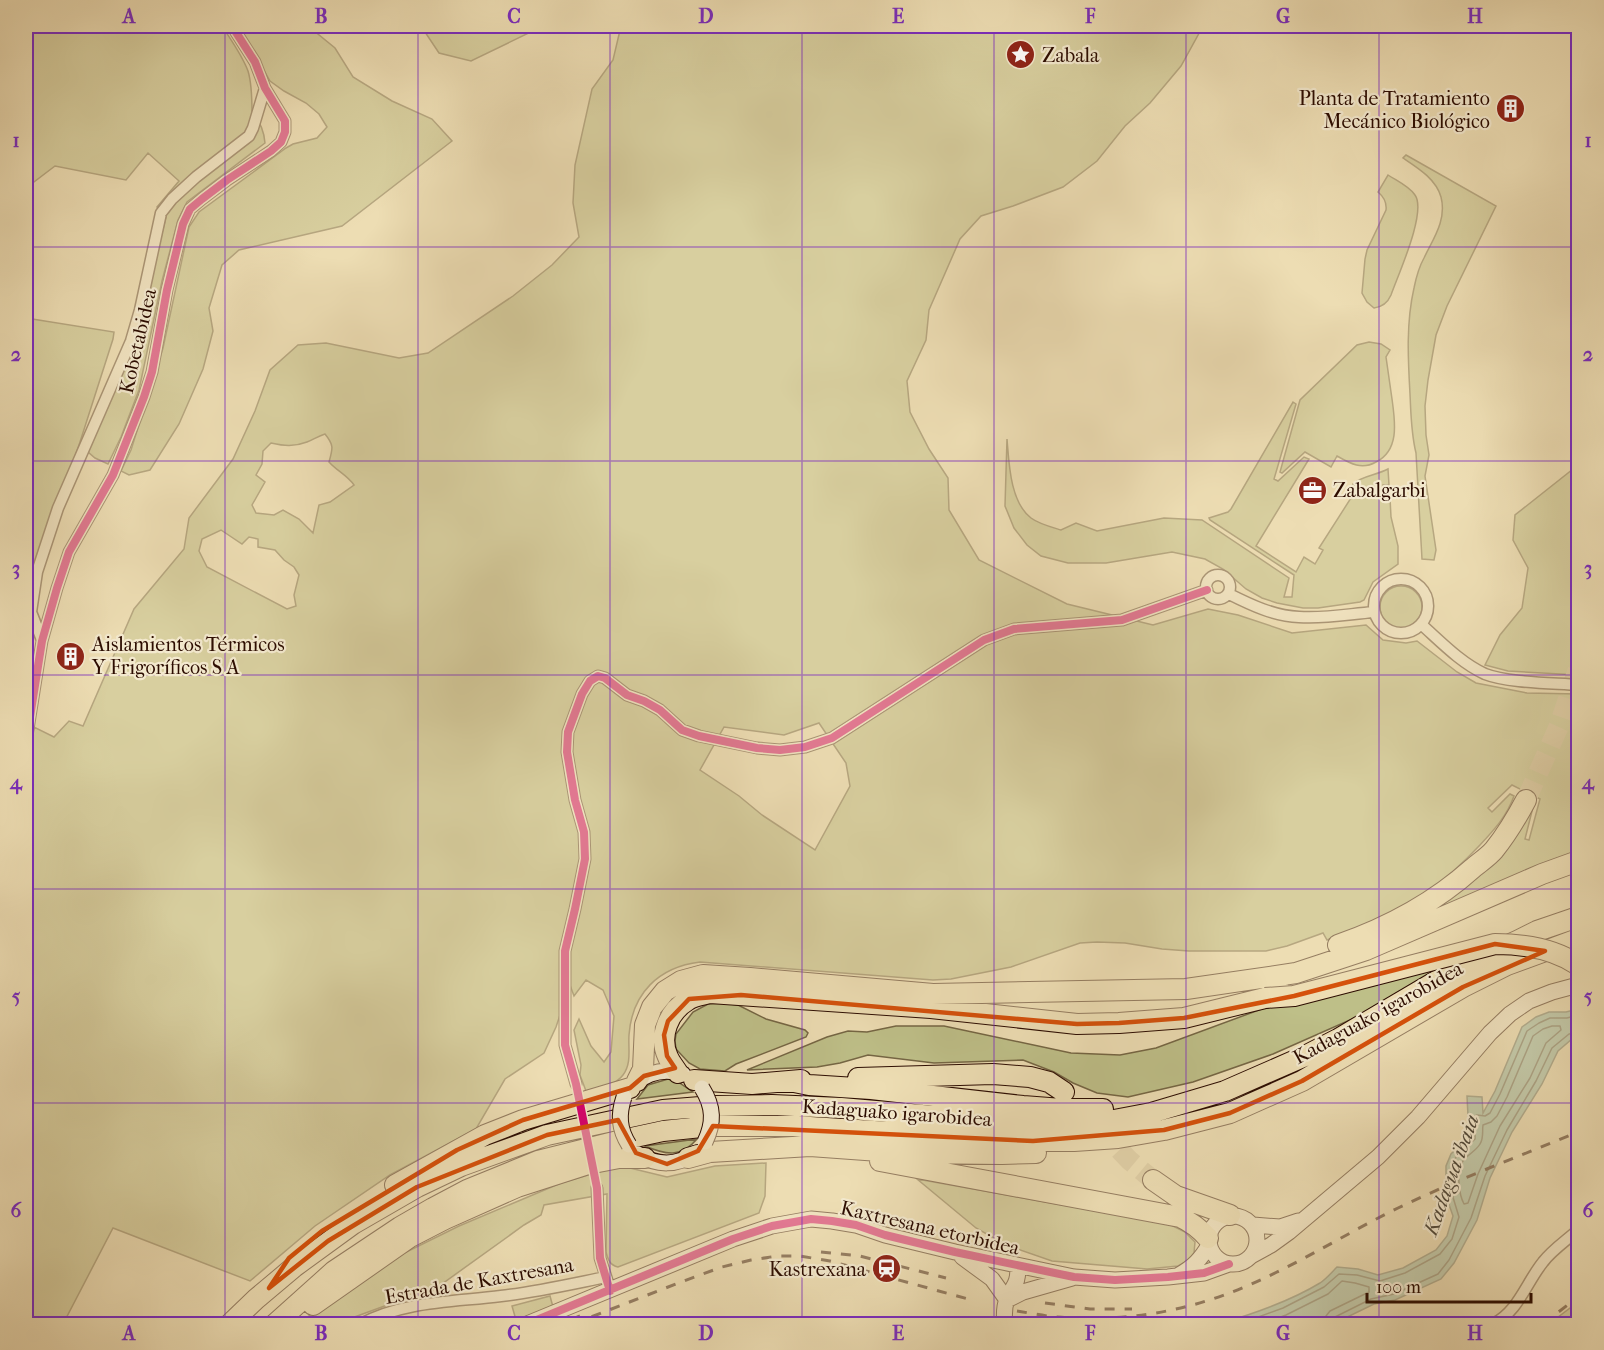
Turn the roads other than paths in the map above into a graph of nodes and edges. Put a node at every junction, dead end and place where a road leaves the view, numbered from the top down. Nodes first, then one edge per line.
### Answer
1 (231, 26) edge
2 (265, 88) junction
3 (1207, 590) junction
4 (1229, 594) junction
5 (1374, 612) junction
6 (1422, 625) junction
7 (42, 641) junction
8 (1578, 685) edge
9 (26, 742) edge
10 (1526, 800) tunnel mouth
11 (1578, 861) edge
12 (1578, 873) edge
13 (1544, 880) junction
14 (1578, 917) edge
15 (1578, 939) edge
16 (1578, 965) edge
17 (1264, 977) junction
18 (1578, 985) edge
19 (1265, 998) junction
20 (691, 1080) junction
21 (789, 1081) junction
22 (576, 1084) tunnel mouth
23 (630, 1089) junction
24 (1064, 1092) dead end
25 (1190, 1102) junction
26 (1230, 1113) junction
27 (761, 1150) junction
28 (645, 1158) junction
29 (688, 1158) junction
30 (1153, 1180) tunnel mouth
31 (597, 1188) tunnel mouth
32 (1230, 1215) junction
33 (1306, 1218) junction
34 (1252, 1225) junction
35 (1578, 1230) edge
36 (1208, 1242) junction
37 (955, 1252) junction
38 (1251, 1256) junction
39 (1229, 1264) junction
40 (1018, 1266) junction
41 (1179, 1275) junction
42 (1074, 1277) junction
43 (269, 1288) junction
44 (605, 1288) junction
45 (1005, 1313) edge
46 (230, 1324) edge
47 (275, 1324) edge
48 (283, 1324) edge
49 (361, 1324) edge
50 (528, 1324) edge
51 (1493, 1324) edge

1 - 2 street, Kobetabidea
2 - 7 street
2 - 7 street, Kobetabidea
3 - 4 street
3 - 4 street
3 - 22 street
4 - 5 street
5 - 6 street
5 - 6 street
6 - 8 street
7 - 9 street, Kobetabidea
10 - 17 highway
11 - 13 highway
12 - 13 highway
13 - 17 highway
13 - 19 highway
14 - 25 highway, Kadaguako igarobidea
15 - 26 highway, Kadaguako igarobidea
16 - 19 highway, bridge
17 - 23 highway
18 - 33 street
19 - 20 highway
20 - 21 highway
20 - 23 street
20 - 29 street, bridge
21 - 24 highway
21 - 25 highway
23 - 28 street, bridge
23 - 43 highway
25 - 43 highway, Kadaguako igarobidea
26 - 27 highway
26 - 47 highway, Kadaguako igarobidea
27 - 29 highway
27 - 36 highway
28 - 29 street
28 - 48 highway
30 - 32 highway
31 - 44 street
32 - 34 street
32 - 36 street
33 - 34 street
33 - 38 street
34 - 38 street
35 - 51 street
36 - 39 street
36 - 41 street
37 - 40 street, Kaxtresana etorbidea
37 - 44 street, Kaxtresana etorbidea
37 - 45 street
38 - 39 street
39 - 41 street, Kaxtresana etorbidea
40 - 42 street, Kaxtresana etorbidea
40 - 45 street
41 - 42 street, Kaxtresana etorbidea
42 - 45 street
43 - 46 highway, Kadaguako igarobidea
44 - 49 street, Estrada de Kaxtresana
44 - 50 street, Kaxtresana etorbidea

